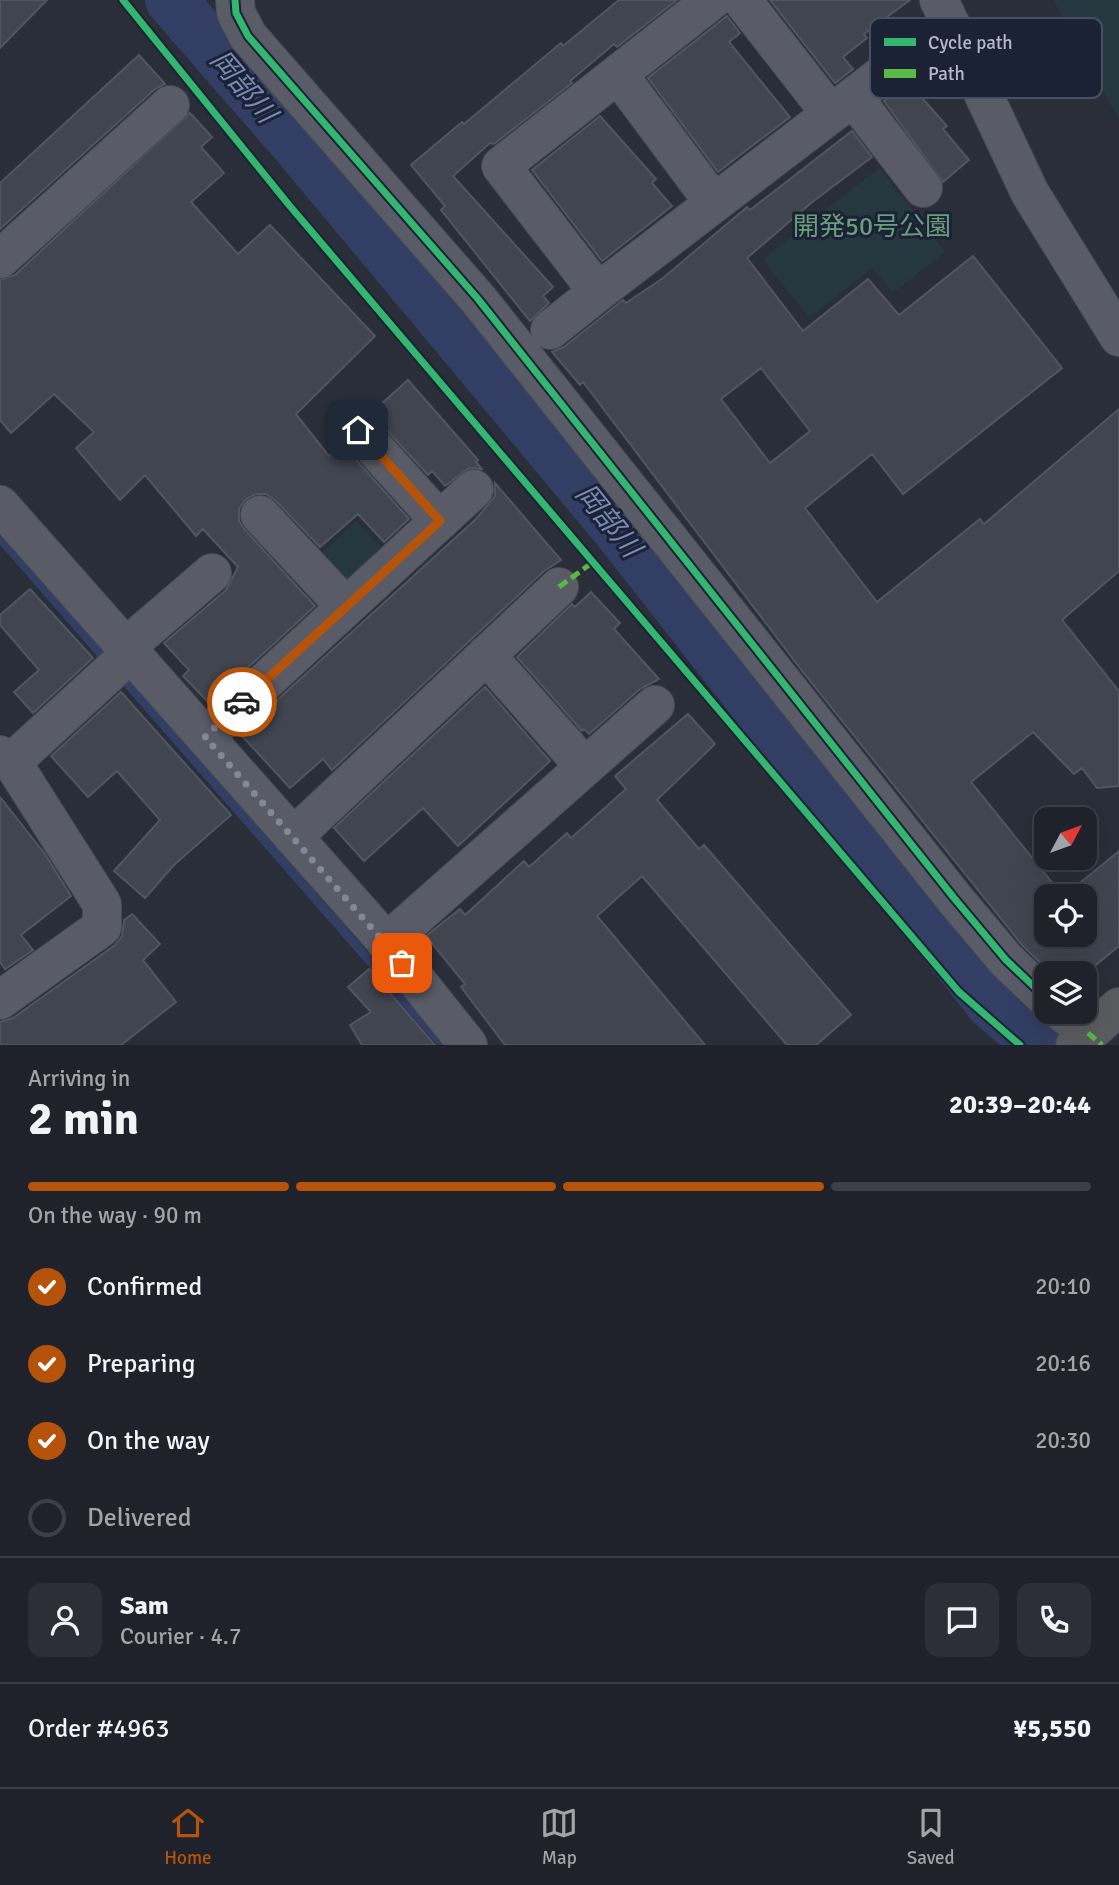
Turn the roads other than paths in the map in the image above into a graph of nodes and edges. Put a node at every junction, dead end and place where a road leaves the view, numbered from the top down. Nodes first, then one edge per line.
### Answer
1 (235, 0) edge
2 (712, 0) edge
3 (742, 0) edge
4 (618, 74) junction
5 (870, 79) edge
6 (985, 98) edge
7 (170, 105) dead end
8 (842, 105) junction
9 (923, 188) dead end
10 (714, 203) junction
11 (0, 259) edge
12 (598, 292) junction
13 (550, 330) dead end
14 (1119, 337) edge
15 (358, 430) dead end
16 (474, 489) dead end
17 (0, 505) edge
18 (260, 515) dead end
19 (440, 521) junction
20 (212, 573) dead end
21 (559, 587) dead end
22 (346, 607) junction
23 (486, 655) junction
24 (121, 660) junction
25 (654, 705) dead end
26 (205, 737) junction
27 (6, 759) edge
28 (585, 767) junction
29 (293, 837) junction
30 (386, 943) junction
31 (1034, 987) edge
32 (0, 1000) edge
33 (1119, 1007) edge
34 (1075, 1030) edge
35 (468, 1045) edge

1 - 31 street
2 - 4 street
3 - 8 street
4 - 10 street
4 - 12 street
5 - 8 street
6 - 14 street
7 - 11 street
8 - 9 street
8 - 10 street
10 - 12 street
12 - 13 street
15 - 19 street
16 - 19 street
17 - 24 street
18 - 22 street
19 - 22 street
20 - 24 street
21 - 23 street
22 - 26 street
23 - 28 street
23 - 29 street
24 - 26 street
24 - 27 street
25 - 28 street
26 - 29 street
27 - 32 street
28 - 30 street
29 - 30 street
30 - 35 street
33 - 34 highway

